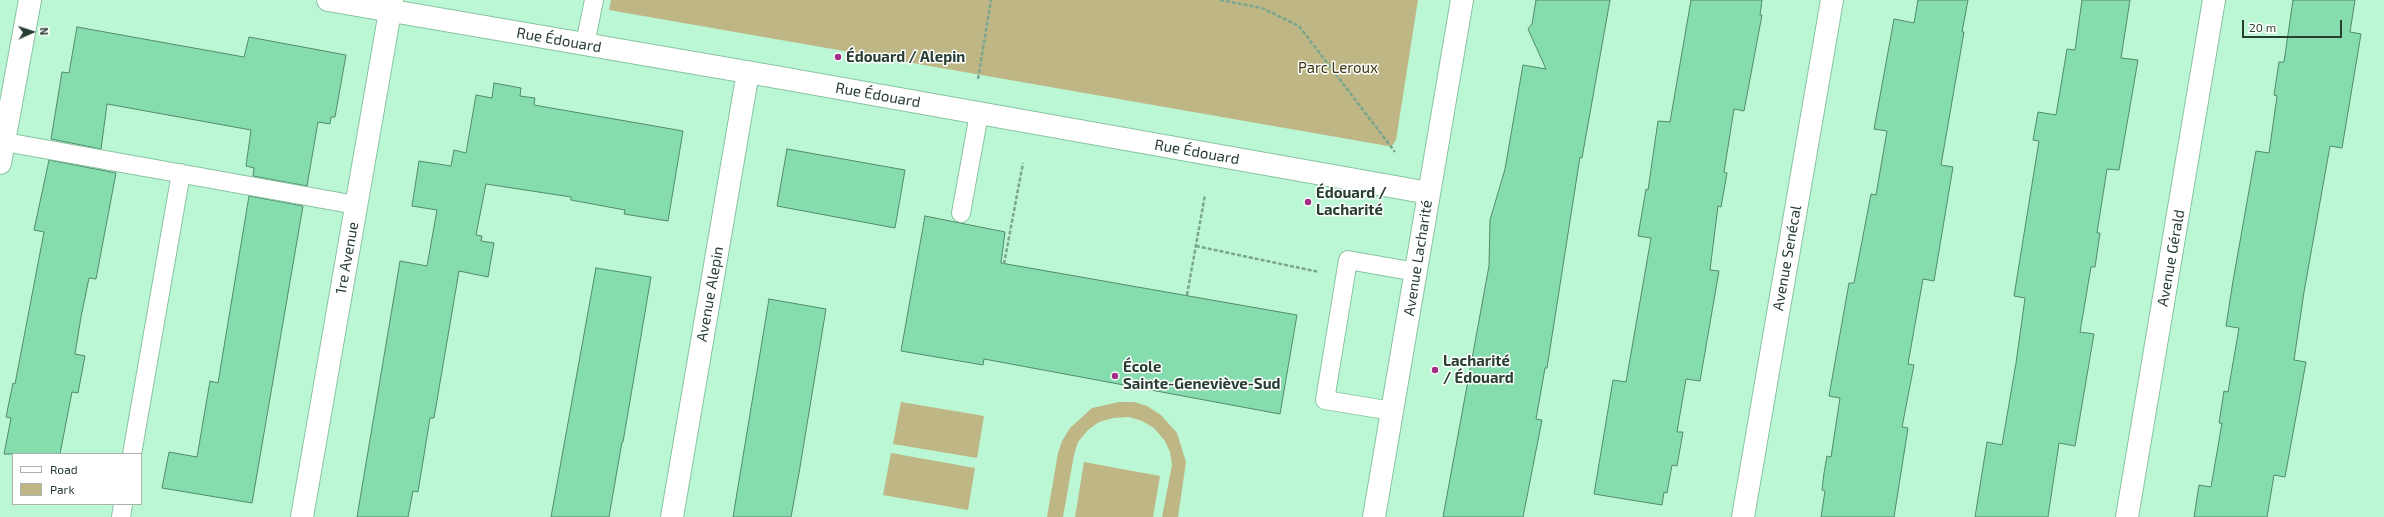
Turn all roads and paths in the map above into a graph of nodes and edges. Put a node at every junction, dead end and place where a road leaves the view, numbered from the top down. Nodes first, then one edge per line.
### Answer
1 (30, 0) edge
2 (328, 0) edge
3 (594, 0) edge
4 (991, 0) edge
5 (1220, 0) edge
6 (1462, 0) edge
7 (1832, 0) edge
8 (2214, 0) edge
9 (391, 5) edge
10 (586, 44) junction
11 (748, 72) junction
12 (978, 79) dead end
13 (979, 114) junction
14 (2, 141) edge
15 (1394, 152) dead end
16 (0, 163) edge
17 (1023, 163) dead end
18 (181, 173) junction
19 (1429, 193) junction
20 (1205, 195) dead end
21 (356, 205) junction
22 (961, 213) dead end
23 (1196, 246) junction
24 (1004, 264) dead end
25 (1305, 270) dead end
26 (1416, 272) junction
27 (1187, 295) dead end
28 (1392, 411) junction
29 (132, 453) edge
30 (123, 505) edge
31 (121, 517) edge
32 (302, 517) edge
33 (672, 517) edge
34 (1374, 517) edge
35 (1743, 517) edge
36 (2127, 517) edge

1 - 14 street
2 - 9 street, Rue Édouard
3 - 10 lane
4 - 12 path
5 - 15 path
6 - 19 street, Avenue Lacharité
7 - 35 street, Avenue Senécal
8 - 36 street, Avenue Gérald
9 - 10 street, Rue Édouard
9 - 21 street, 1re Avenue
10 - 11 street, Rue Édouard
11 - 13 street, Rue Édouard
11 - 33 street, Avenue Alepin
13 - 19 street, Rue Édouard
13 - 22 lane
14 - 16 street
14 - 18 lane
17 - 24 path
18 - 21 lane
18 - 29 lane
19 - 26 street, Avenue Lacharité
20 - 23 path
21 - 32 street, 1re Avenue
23 - 25 path
23 - 27 path
26 - 28 street, Avenue Lacharité
26 - 28 lane
28 - 34 street, Avenue Lacharité
30 - 31 lane

